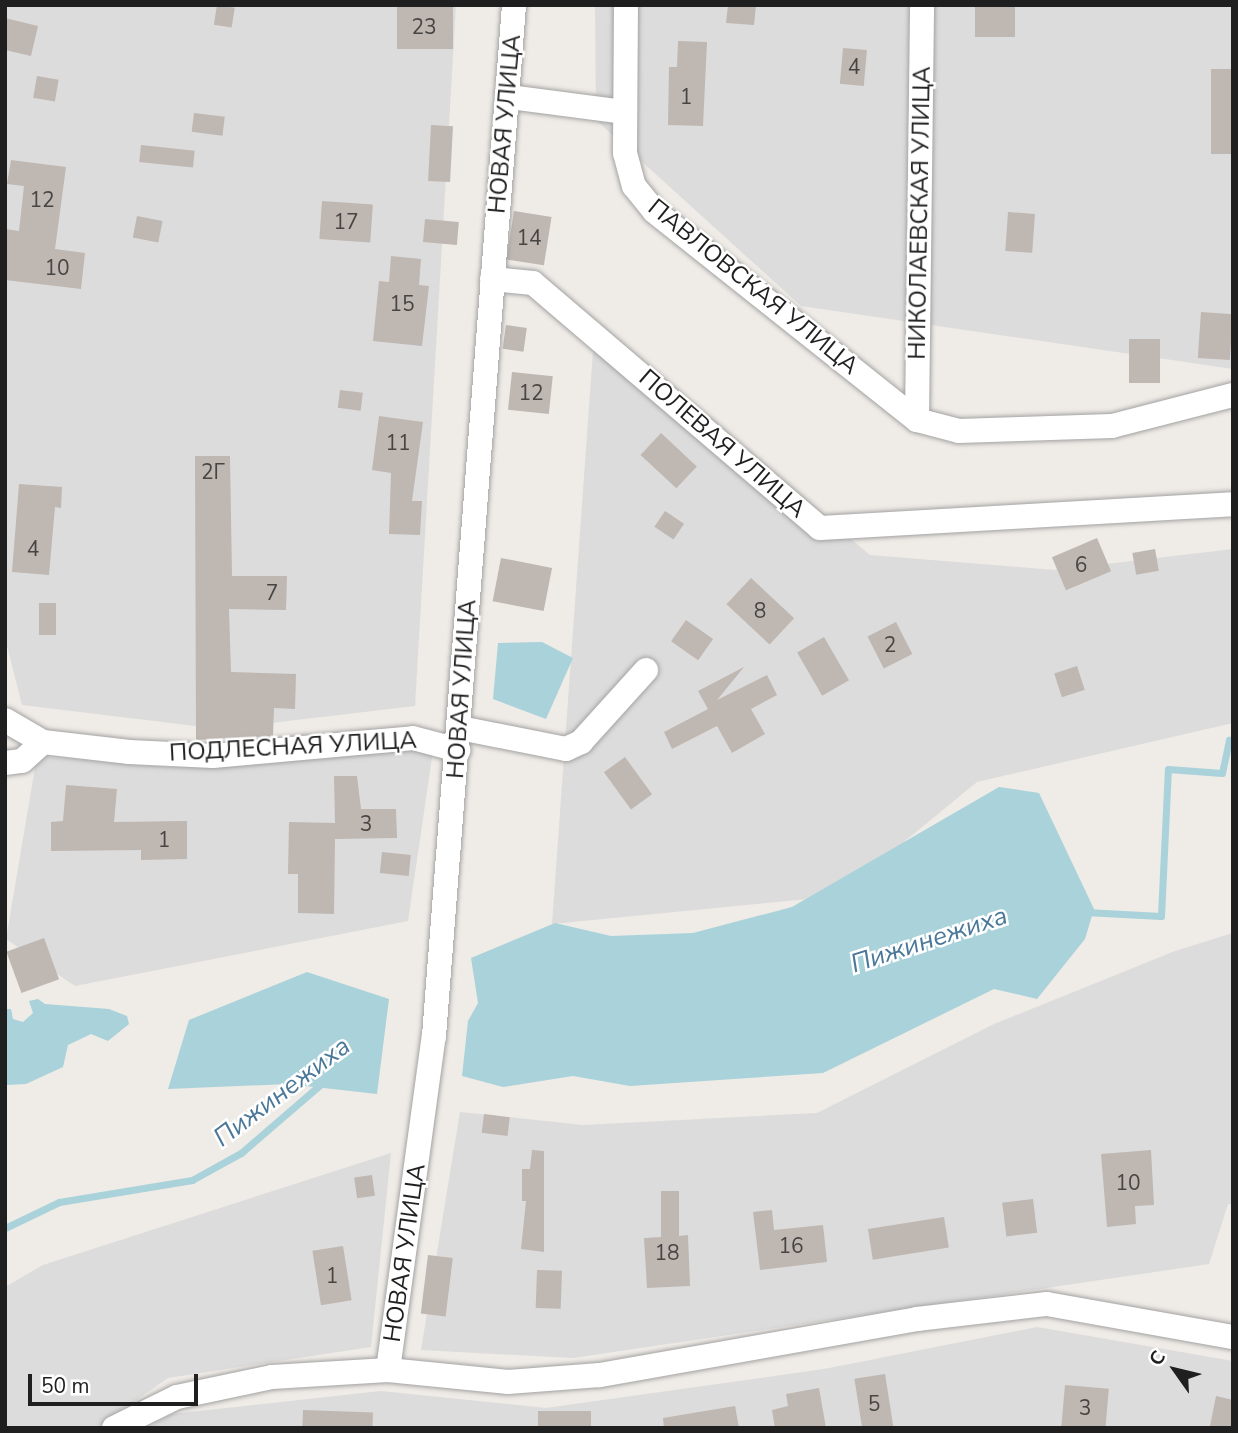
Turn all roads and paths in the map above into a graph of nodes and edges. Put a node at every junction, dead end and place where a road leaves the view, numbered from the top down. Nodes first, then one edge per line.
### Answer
1 (514, 5) edge
2 (626, 5) edge
3 (922, 5) edge
4 (509, 97) junction
5 (625, 112) junction
6 (492, 279) junction
7 (1233, 395) edge
8 (917, 420) junction
9 (1233, 504) edge
10 (646, 670) dead end
11 (5, 720) edge
12 (459, 739) junction
13 (43, 742) junction
14 (5, 763) edge
15 (1233, 1337) edge
16 (388, 1370) junction
17 (114, 1428) edge

1 - 4 street, НОВАЯ УЛИЦА
2 - 5 street, ПАВЛОВСКАЯ УЛИЦА
3 - 8 street, НИКОЛАЕВСКАЯ УЛИЦА
4 - 5 street
4 - 6 street, НОВАЯ УЛИЦА
5 - 8 street, ПАВЛОВСКАЯ УЛИЦА
6 - 9 street, ПОЛЕВАЯ УЛИЦА
6 - 12 street, НОВАЯ УЛИЦА
7 - 8 street
10 - 12 street, ПОДЛЕСНАЯ УЛИЦА
11 - 13 street, ПОДЛЕСНАЯ УЛИЦА
12 - 13 street, ПОДЛЕСНАЯ УЛИЦА
12 - 16 street, НОВАЯ УЛИЦА
13 - 14 street
15 - 16 street
16 - 17 street

